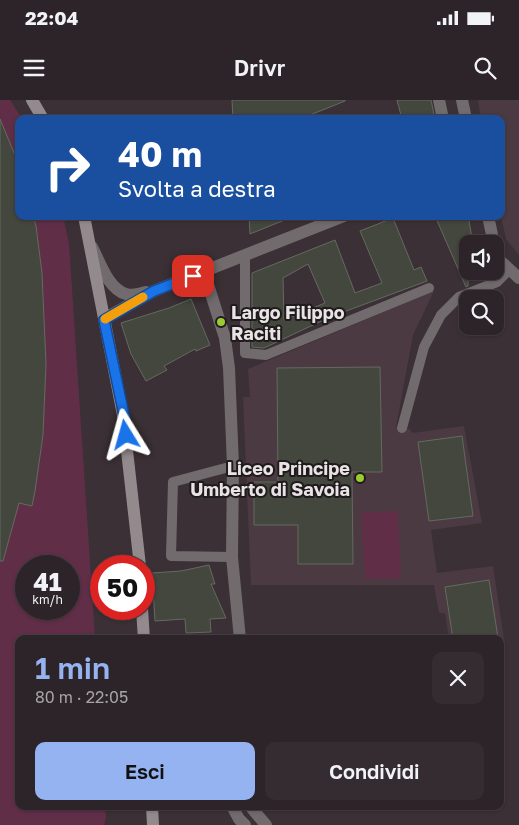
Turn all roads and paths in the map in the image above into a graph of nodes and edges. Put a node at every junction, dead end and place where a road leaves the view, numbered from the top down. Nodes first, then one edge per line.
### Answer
1 (32, 100) edge
2 (439, 100) edge
3 (462, 100) edge
4 (41, 115) edge
5 (442, 115) edge
6 (465, 115) edge
7 (85, 220) edge
8 (334, 220) edge
9 (489, 220) edge
10 (492, 235) edge
11 (90, 242) junction
12 (245, 255) junction
13 (504, 265) edge
14 (204, 272) junction
15 (514, 274) edge
16 (429, 288) dead end
17 (154, 291) junction
18 (104, 320) junction
19 (402, 428) dead end
20 (233, 466) junction
21 (139, 555) edge
22 (232, 557) junction
23 (143, 620) edge
24 (144, 635) edge
25 (240, 635) edge
26 (152, 810) edge
27 (234, 810) edge
28 (253, 810) edge
29 (153, 825) edge
30 (245, 825) edge
31 (266, 825) edge

1 - 4 main road
2 - 5 street
3 - 6 street
7 - 11 main road
8 - 12 street
9 - 10 street
11 - 17 street
11 - 18 main road
12 - 14 street
12 - 16 lane
13 - 15 street
14 - 17 street
14 - 20 street
15 - 19 lane
17 - 18 street
18 - 21 main road
20 - 22 street
20 - 22 lane
22 - 25 street
23 - 24 main road
26 - 29 main road
27 - 30 street
28 - 31 street

